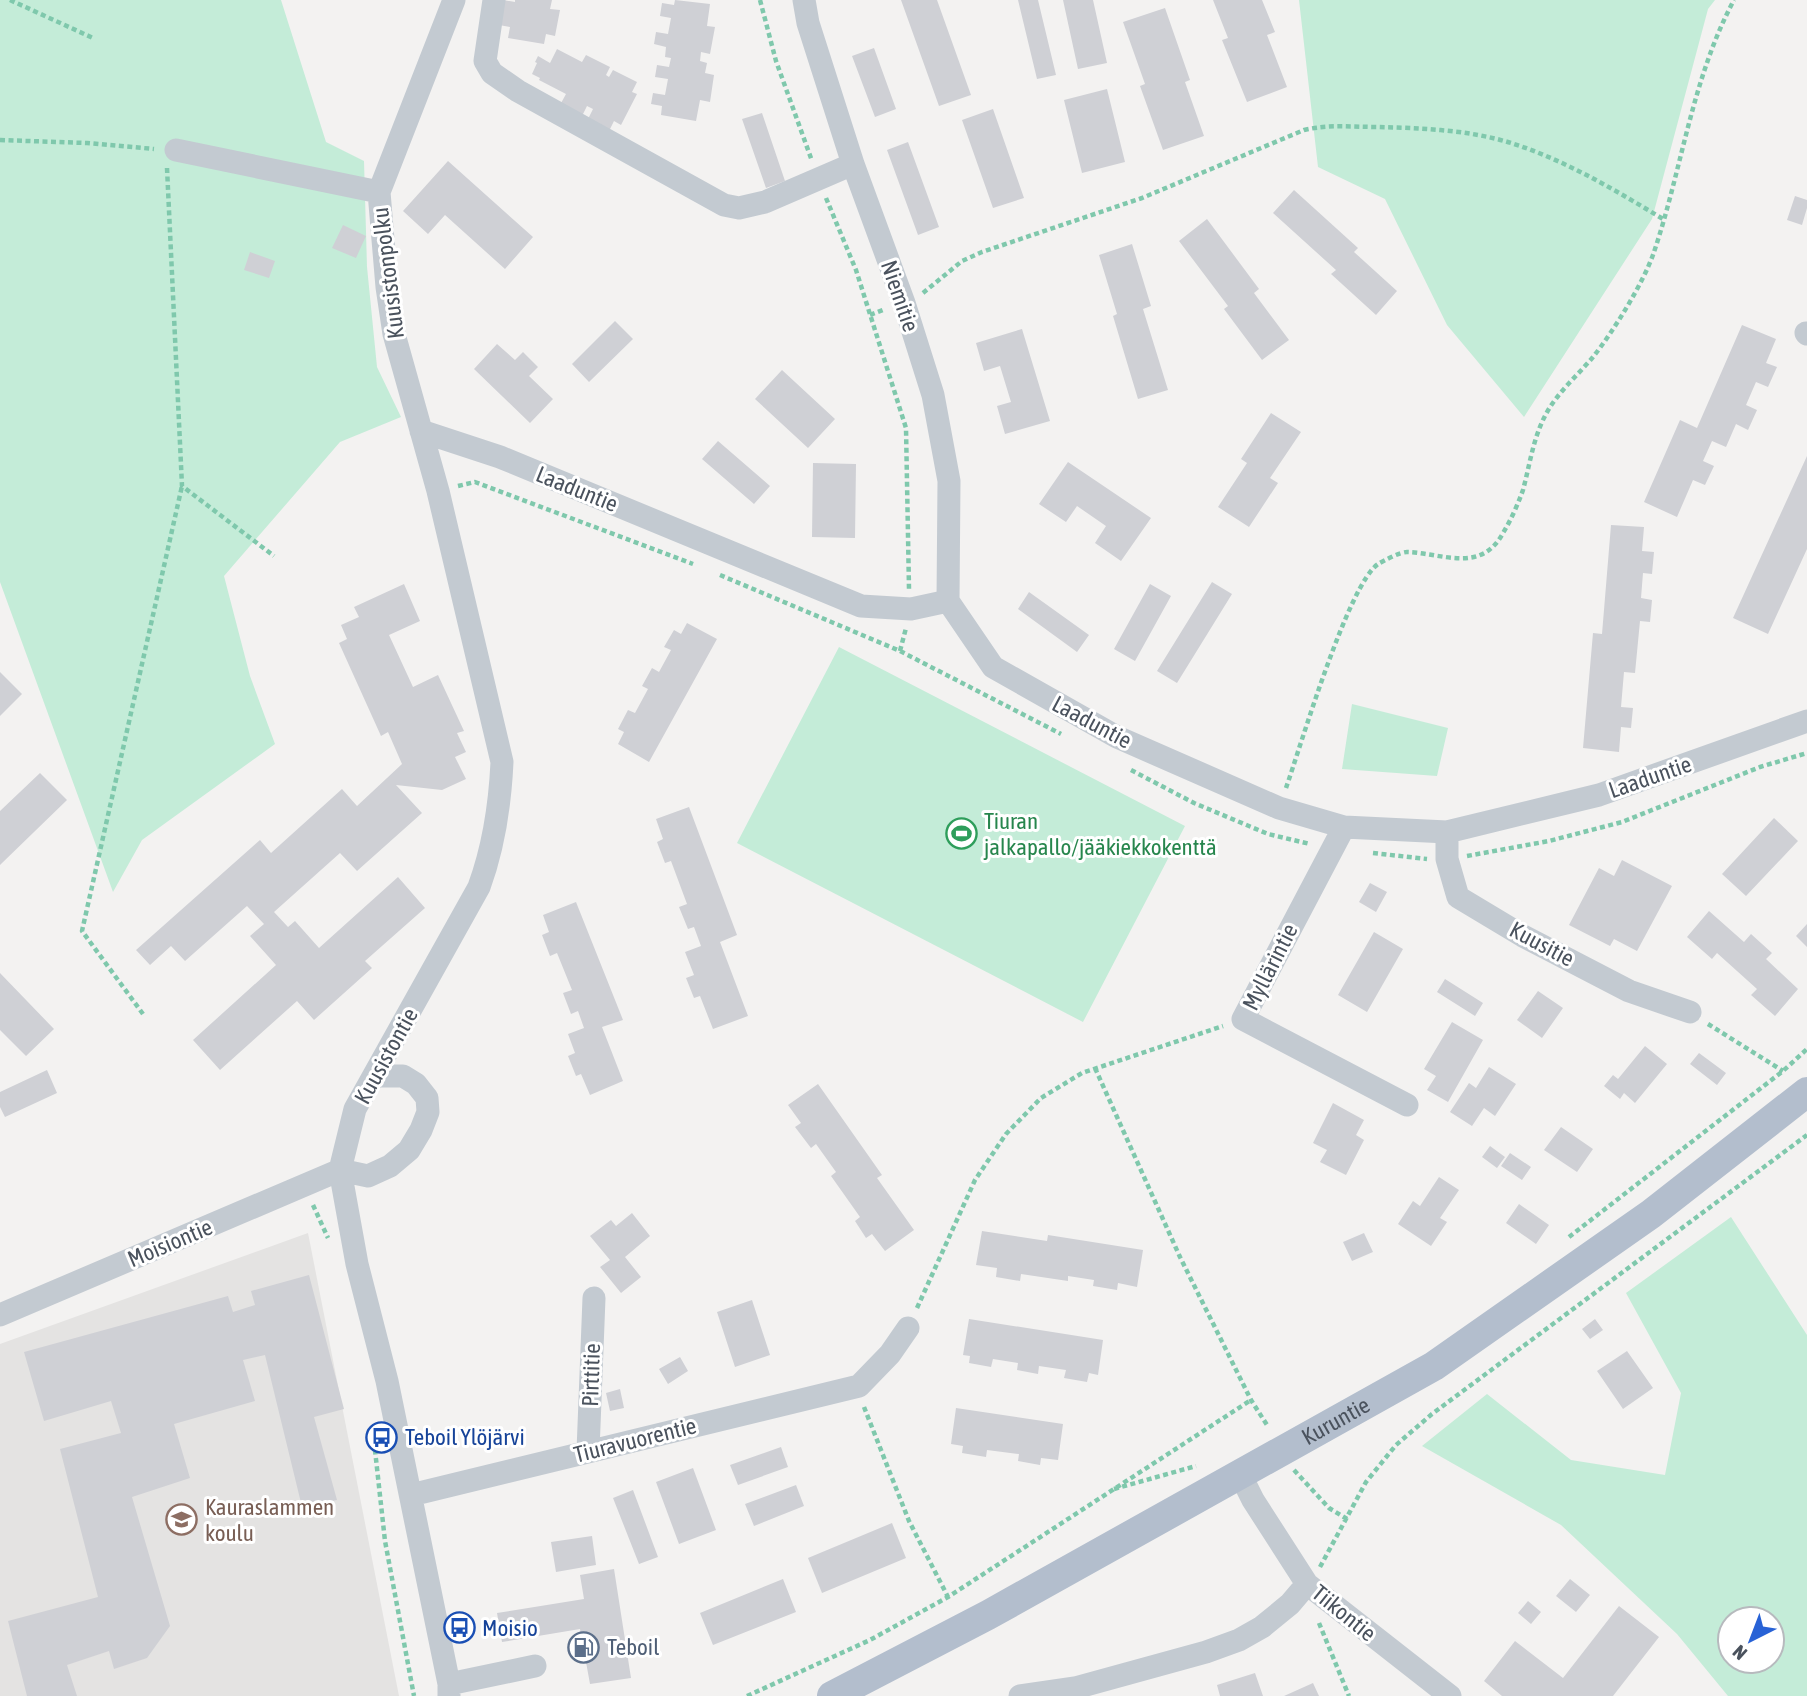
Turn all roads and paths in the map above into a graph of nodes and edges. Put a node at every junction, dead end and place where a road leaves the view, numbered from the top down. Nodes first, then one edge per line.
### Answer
1 (10, 0) edge
2 (454, 0) edge
3 (494, 0) edge
4 (760, 0) edge
5 (804, 0) edge
6 (1734, 0) edge
7 (93, 38) dead end
8 (0, 140) edge
9 (171, 150) junction
10 (853, 164) junction
11 (818, 178) junction
12 (379, 192) junction
13 (1663, 219) junction
14 (904, 303) junction
15 (870, 315) junction
16 (421, 431) junction
17 (182, 486) junction
18 (274, 556) dead end
19 (948, 601) junction
20 (911, 609) junction
21 (900, 651) dead end
22 (1807, 721) edge
23 (1279, 808) junction
24 (1344, 827) junction
25 (1447, 832) junction
26 (1268, 834) dead end
27 (1689, 1012) joint
28 (143, 1014) dead end
29 (1243, 1019) junction
30 (1807, 1049) edge
31 (1095, 1068) junction
32 (1783, 1072) junction
33 (375, 1076) junction
34 (1807, 1092) edge
35 (1407, 1105) dead end
36 (1807, 1135) edge
37 (340, 1170) junction
38 (303, 1186) junction
39 (329, 1240) dead end
40 (1562, 1242) dead end
41 (594, 1298) dead end
42 (0, 1315) edge
43 (908, 1328) joint
44 (859, 1386) junction
45 (1251, 1400) junction
46 (1267, 1425) dead end
47 (373, 1433) dead end
48 (589, 1451) junction
49 (1203, 1464) dead end
50 (1294, 1470) dead end
51 (1240, 1474) junction
52 (1114, 1489) junction
53 (411, 1495) junction
54 (1347, 1519) junction
55 (1304, 1588) junction
56 (948, 1597) junction
57 (535, 1667) dead end
58 (449, 1690) edge
59 (414, 1696) edge
60 (747, 1696) edge
61 (832, 1696) edge
62 (1020, 1696) edge
63 (1349, 1696) edge
64 (1450, 1696) edge

1 - 7 path
2 - 12 street, Kuusistonpolku
3 - 11 street
4 - 11 path
5 - 10 street, Niemitie
6 - 13 path
8 - 9 path
9 - 12 street
9 - 17 path
10 - 11 street
10 - 14 street, Niemitie
11 - 15 path
12 - 16 street, Kuusistonpolku
13 - 14 path
13 - 23 path
14 - 15 path
14 - 19 street, Niemitie
15 - 20 path
16 - 20 street, Laaduntie
16 - 33 street, Kuusistontie
17 - 18 path
17 - 28 path
19 - 20 street, Laaduntie
19 - 23 street, Laaduntie
20 - 21 path
22 - 25 street, Laaduntie
23 - 24 street, Laaduntie
23 - 26 path
24 - 25 street, Laaduntie
24 - 29 street, Myllärintie
25 - 27 street, Kuusitie
27 - 32 path
29 - 31 path
29 - 35 street, Myllärintie
30 - 32 path
31 - 43 path
31 - 45 path
32 - 40 path
33 - 37 street, Kuusistontie
33 - 37 street
34 - 51 main road, Kuruntie
36 - 54 path
37 - 38 street, Moisiontie
37 - 53 street, Kuusistontie
38 - 39 path
38 - 42 street, Moisiontie
41 - 48 street, Pirttitie
43 - 44 street
44 - 48 street, Tiuravuorentie
44 - 56 path
45 - 46 path
45 - 52 path
47 - 59 path
48 - 53 street, Tiuravuorentie
49 - 52 path
50 - 54 path
51 - 55 street, Tiikontie
51 - 61 main road, Kuruntie
52 - 56 path
53 - 58 street, Kuusistontie
54 - 55 path
55 - 62 street
55 - 63 path
55 - 64 street, Tiikontie
56 - 60 path
57 - 58 street

